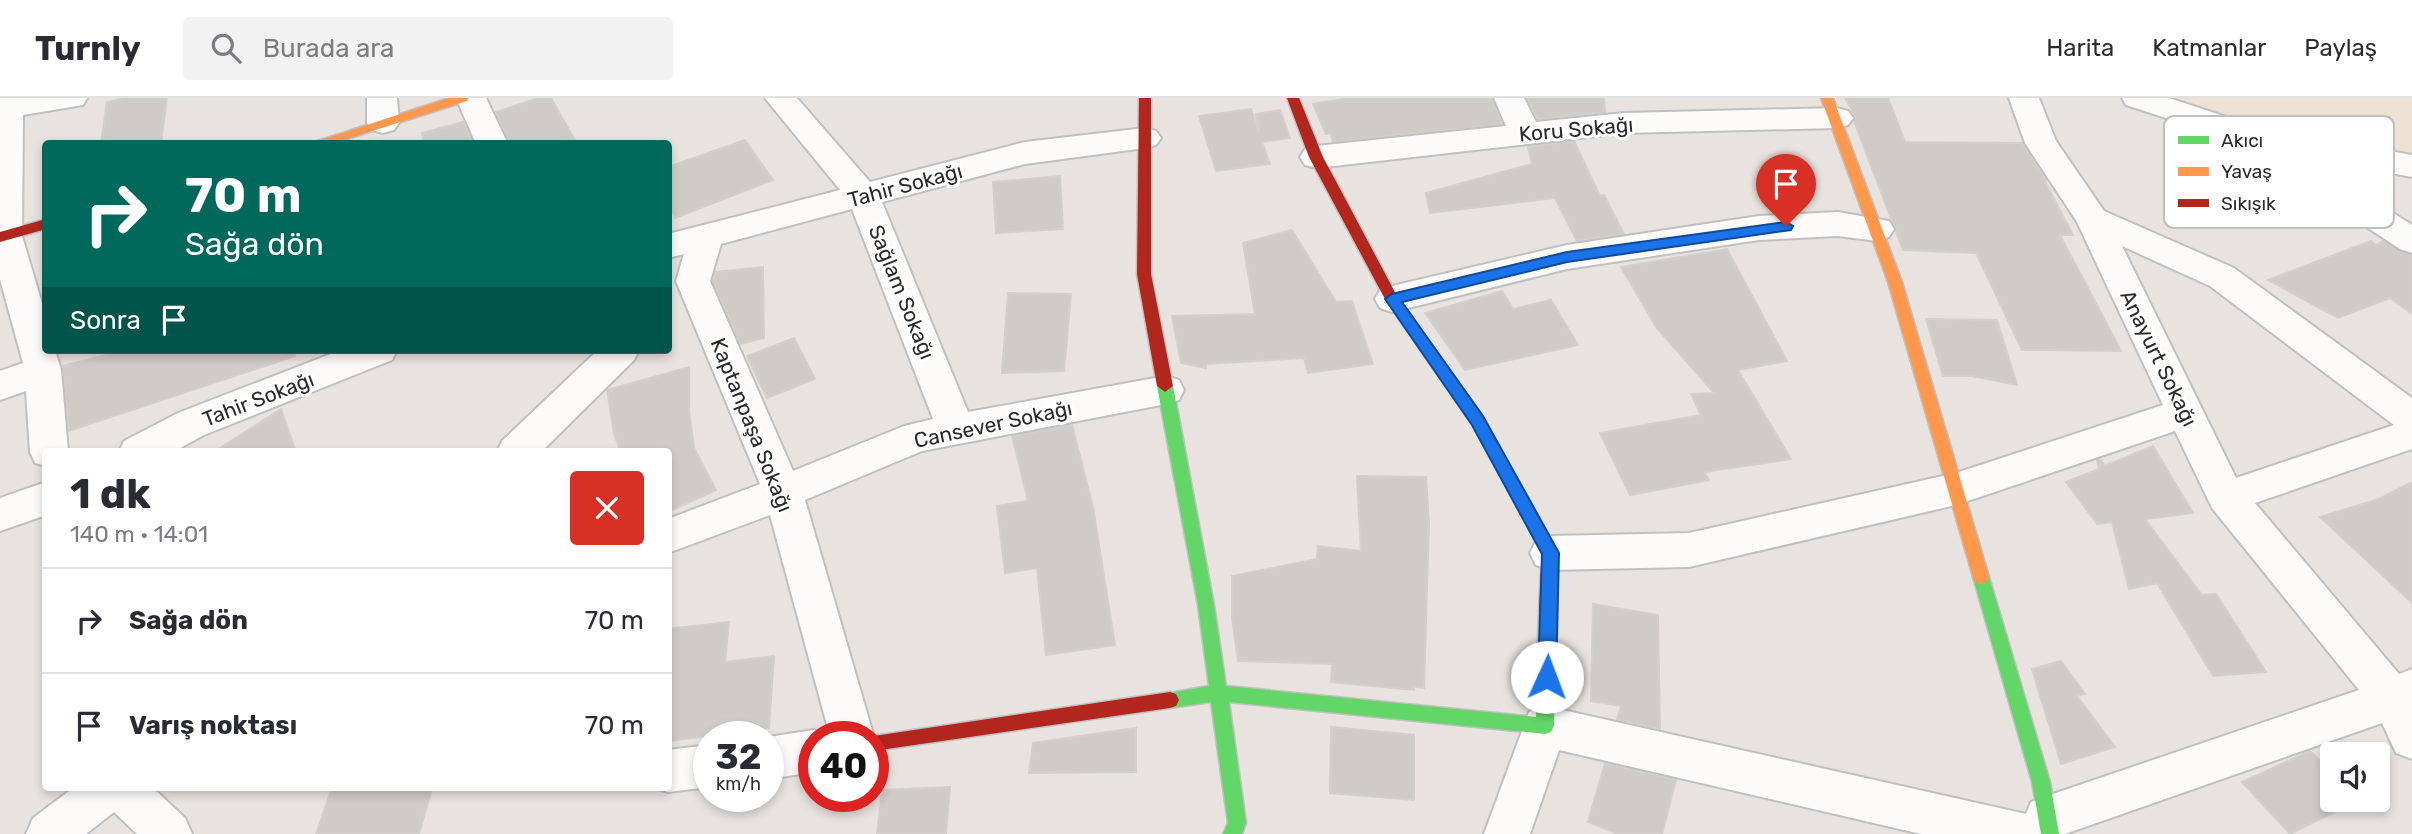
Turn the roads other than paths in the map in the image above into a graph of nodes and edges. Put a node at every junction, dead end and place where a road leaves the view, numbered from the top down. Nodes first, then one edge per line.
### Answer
1 (72, 98) edge
2 (463, 98) edge
3 (471, 98) edge
4 (780, 98) edge
5 (1145, 98) edge
6 (1293, 98) edge
7 (1509, 98) edge
8 (2024, 98) edge
9 (2137, 98) edge
10 (7, 104) edge
11 (1832, 108) edge
12 (383, 111) edge
13 (1617, 111) edge
14 (2191, 116) edge
15 (1525, 133) junction
16 (1145, 138) junction
17 (323, 140) edge
18 (490, 140) edge
19 (1316, 157) junction
20 (2394, 163) edge
21 (2412, 166) edge
22 (863, 196) junction
23 (2092, 219) junction
24 (42, 224) edge
25 (2392, 228) edge
26 (1877, 229) junction
27 (2, 236) edge
28 (706, 237) junction
29 (2412, 241) edge
30 (672, 245) edge
31 (681, 293) edge
32 (1392, 299) junction
33 (369, 354) edge
34 (617, 354) edge
35 (43, 370) junction
36 (0, 386) edge
37 (1166, 390) junction
38 (2185, 413) junction
39 (2412, 418) edge
40 (956, 429) junction
41 (2412, 434) edge
42 (49, 448) edge
43 (146, 448) edge
44 (520, 448) edge
45 (1956, 489) junction
46 (783, 492) junction
47 (2226, 497) junction
48 (42, 499) edge
49 (0, 515) edge
50 (672, 534) edge
51 (1550, 553) junction
52 (1219, 693) junction
53 (2402, 694) edge
54 (847, 721) edge
55 (1545, 726) junction
56 (2412, 738) edge
57 (889, 741) edge
58 (693, 768) edge
59 (672, 771) edge
60 (104, 791) edge
61 (125, 791) edge
62 (1873, 818) edge
63 (2038, 829) edge
64 (49, 834) edge
65 (169, 834) edge
66 (1232, 834) edge
67 (1507, 834) edge

1 - 10 street
2 - 12 street
3 - 18 street
4 - 22 street, Sağlam Sokağı
5 - 16 street
6 - 19 street
7 - 15 street
8 - 23 street, Anayurt Sokağı
9 - 14 street
10 - 27 street
11 - 13 street, Koru Sokağı
11 - 26 street
12 - 17 street
13 - 15 street, Koru Sokağı
15 - 19 street, Koru Sokağı
16 - 22 street, Tahir Sokağı
16 - 37 street
19 - 32 street
20 - 21 street
22 - 28 street, Tahir Sokağı
22 - 40 street, Sağlam Sokağı
23 - 38 street, Anayurt Sokağı
23 - 39 street
24 - 27 street
25 - 29 street
26 - 32 street
26 - 45 street
27 - 35 street
28 - 30 street, Tahir Sokağı
28 - 31 street, Kaptanpaşa Sokağı
31 - 46 street, Kaptanpaşa Sokağı
32 - 51 street
33 - 43 street, Tahir Sokağı
34 - 44 street
35 - 36 street
35 - 42 street
37 - 40 street, Cansever Sokağı
37 - 52 street
38 - 45 street
38 - 47 street, Anayurt Sokağı
40 - 46 street, Cansever Sokağı
41 - 47 street
45 - 51 street
45 - 63 street
46 - 50 street, Cansever Sokağı
46 - 54 street, Kaptanpaşa Sokağı
47 - 53 street, Anayurt Sokağı
48 - 49 street
51 - 55 street
52 - 55 street
52 - 57 street
52 - 66 street
53 - 56 street
53 - 63 street
55 - 62 street
55 - 67 street
58 - 59 street
60 - 64 street
61 - 65 street
62 - 63 street

